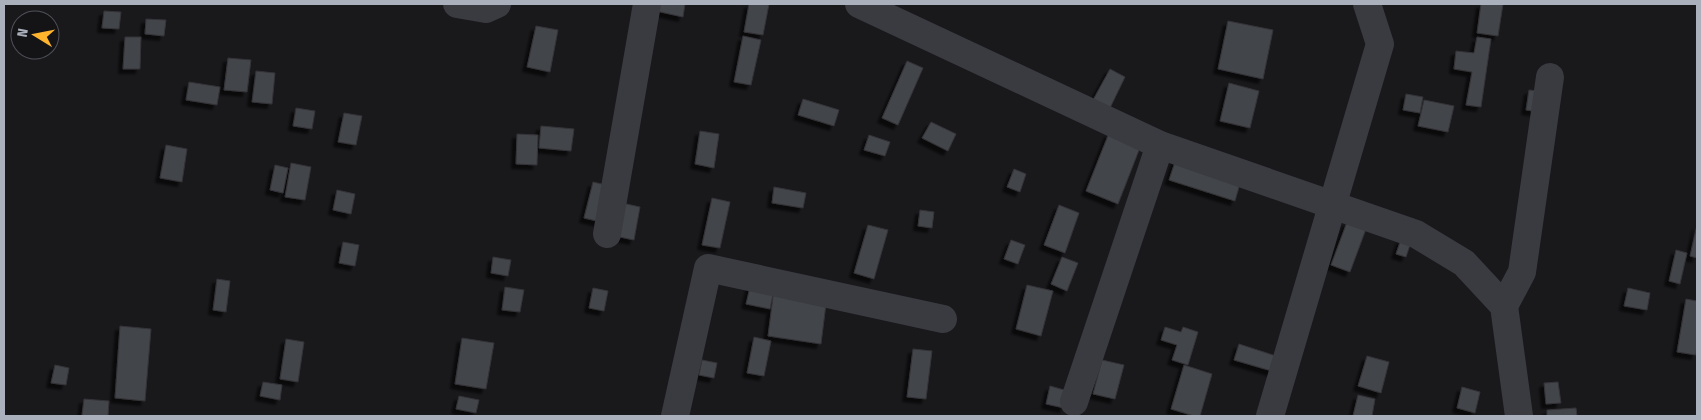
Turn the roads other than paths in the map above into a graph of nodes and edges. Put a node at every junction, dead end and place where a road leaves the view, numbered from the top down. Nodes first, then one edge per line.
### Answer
1 (457, 4) edge
2 (497, 4) edge
3 (647, 4) edge
4 (859, 4) edge
5 (1367, 4) edge
6 (1550, 77) dead end
7 (1160, 145) junction
8 (1332, 205) junction
9 (607, 234) dead end
10 (1504, 306) junction
11 (943, 319) dead end
12 (1074, 402) dead end
13 (675, 416) edge
14 (1270, 416) edge
15 (1519, 416) edge

1 - 2 street
3 - 9 street
4 - 7 street
5 - 8 street
6 - 10 street
7 - 8 street
7 - 12 street
8 - 10 street
8 - 14 street
10 - 15 street
11 - 13 street

